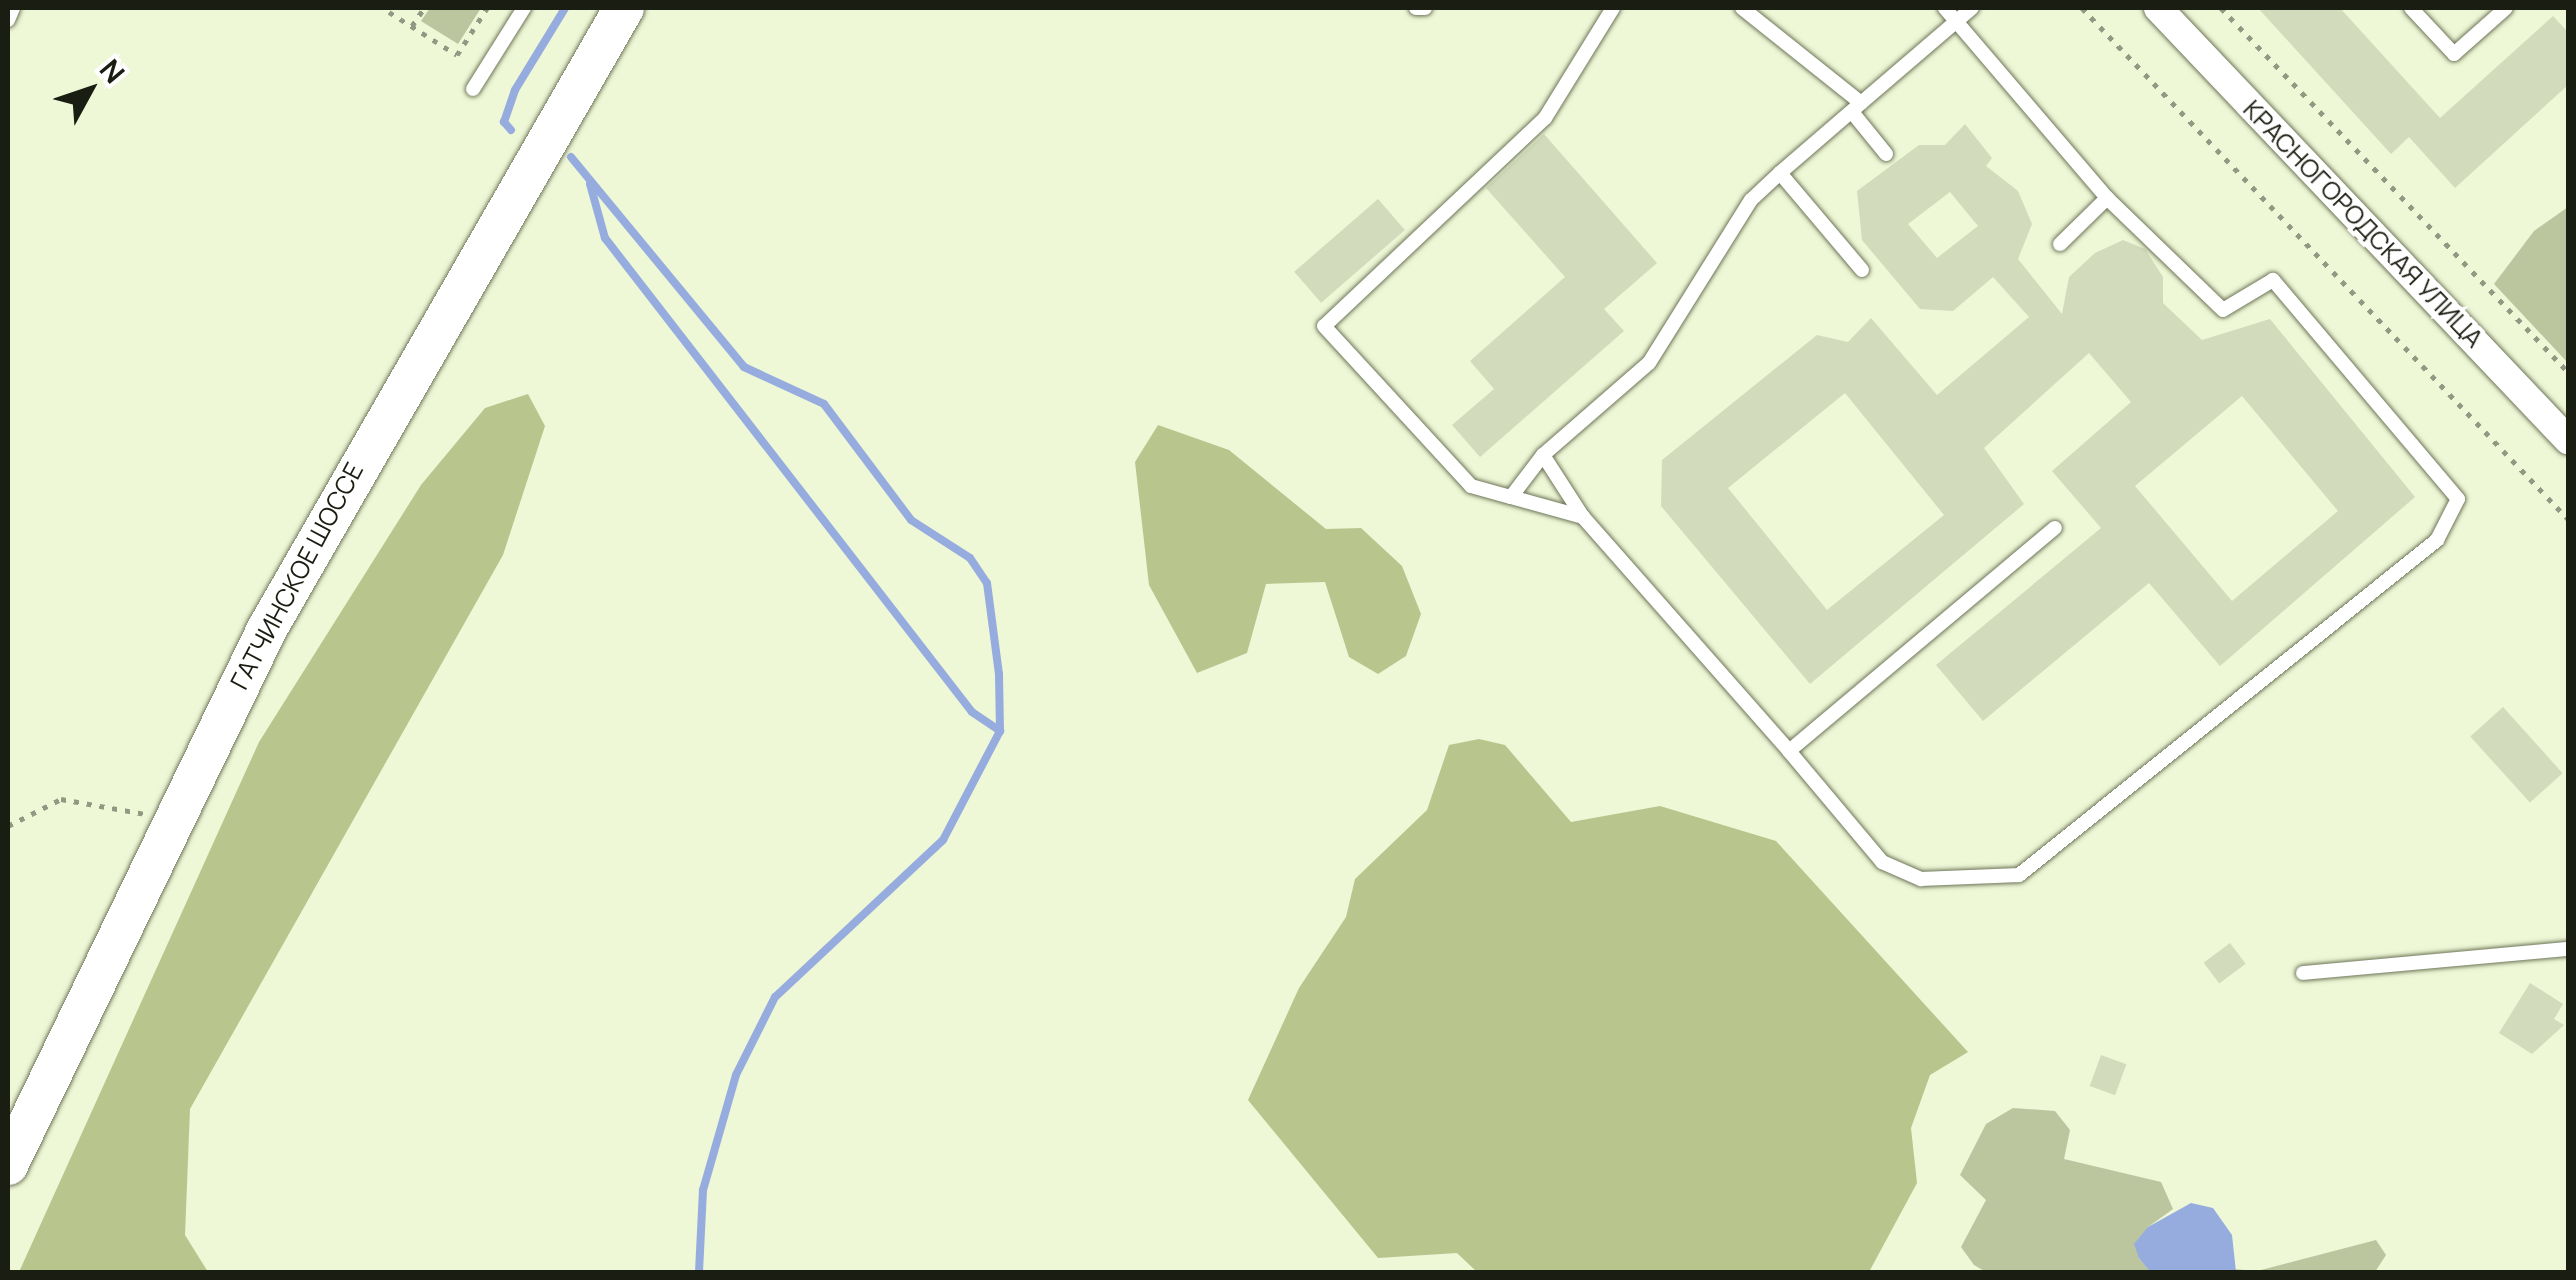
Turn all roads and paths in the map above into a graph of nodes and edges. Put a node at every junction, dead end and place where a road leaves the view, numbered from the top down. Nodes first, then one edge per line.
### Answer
1 (13, 8) edge
2 (424, 8) edge
3 (487, 8) edge
4 (524, 8) edge
5 (624, 8) edge
6 (1416, 8) edge
7 (1425, 8) edge
8 (1613, 8) edge
9 (1742, 8) edge
10 (1945, 8) edge
11 (1972, 8) edge
12 (2082, 8) edge
13 (2158, 8) edge
14 (2222, 8) edge
15 (2411, 8) edge
16 (2506, 8) edge
17 (389, 12) dead end
18 (8, 20) edge
19 (1957, 20) junction
20 (412, 27) junction
21 (473, 89) dead end
22 (1857, 108) junction
23 (1886, 154) dead end
24 (1780, 173) junction
25 (2107, 198) junction
26 (2060, 244) dead end
27 (1862, 270) dead end
28 (2568, 372) edge
29 (2568, 440) edge
30 (1543, 455) junction
31 (1511, 498) junction
32 (1583, 517) junction
33 (2568, 518) edge
34 (2055, 528) dead end
35 (1789, 751) junction
36 (170, 821) junction
37 (8, 826) edge
38 (2568, 949) edge
39 (2303, 973) dead end
40 (8, 1165) edge

1 - 18 lane
2 - 20 path
3 - 20 path
4 - 21 lane
5 - 36 main road, ГАТЧИНСКОЕ ШОССЕ
6 - 7 lane
8 - 31 lane
9 - 22 lane
10 - 19 lane
11 - 19 lane
12 - 33 path
13 - 29 street, КРАСНОГОРОДСКАЯ УЛИЦА
14 - 28 path
15 - 16 lane
17 - 20 path
19 - 22 lane
19 - 25 lane
22 - 23 lane
22 - 24 lane
24 - 27 lane
24 - 30 lane
25 - 26 lane
25 - 35 lane
30 - 31 lane
30 - 32 lane
31 - 32 lane
32 - 35 lane
34 - 35 lane
36 - 37 path
36 - 40 main road, ГАТЧИНСКОЕ ШОССЕ
38 - 39 lane

